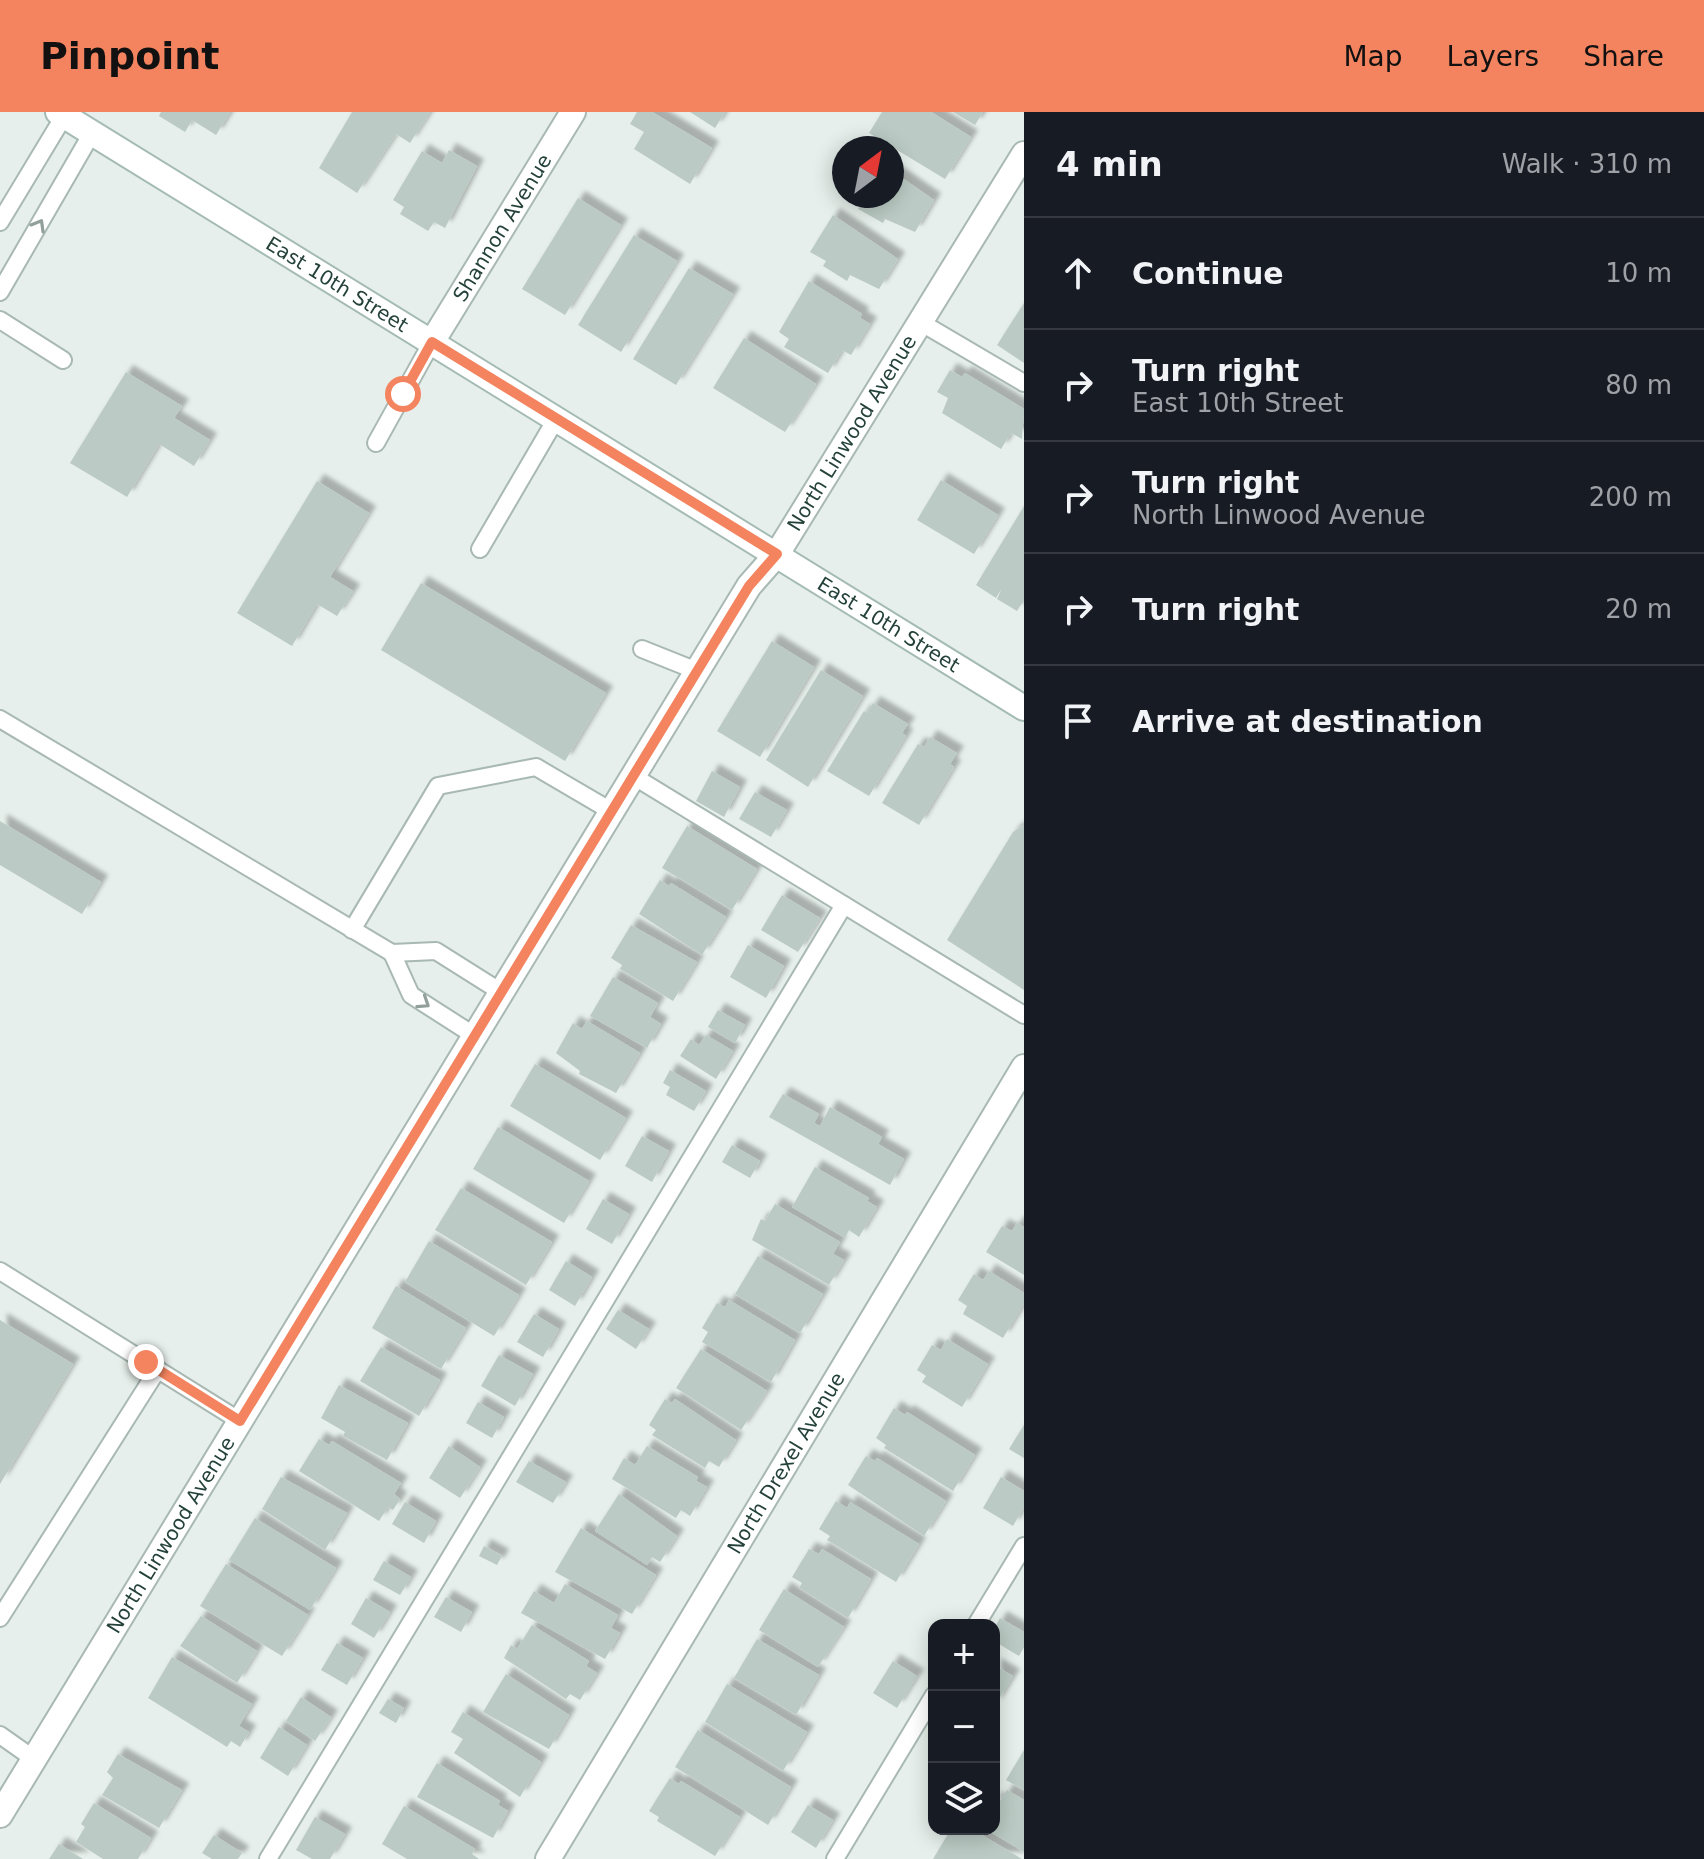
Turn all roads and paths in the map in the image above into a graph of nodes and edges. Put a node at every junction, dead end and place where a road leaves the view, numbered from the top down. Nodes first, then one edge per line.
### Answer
1 (573, 112) edge
2 (76, 120) edge
3 (1024, 154) edge
4 (0, 222) edge
5 (0, 292) edge
6 (0, 320) edge
7 (920, 322) junction
8 (432, 342) junction
9 (63, 360) dead end
10 (1024, 383) edge
11 (556, 419) junction
12 (376, 443) dead end
13 (480, 549) dead end
14 (777, 554) junction
15 (642, 649) dead end
16 (697, 671) junction
17 (1024, 708) edge
18 (0, 719) edge
19 (633, 776) junction
20 (611, 811) junction
21 (844, 905) junction
22 (352, 930) junction
23 (392, 953) junction
24 (501, 992) junction
25 (1024, 1015) edge
26 (475, 1036) junction
27 (1024, 1067) edge
28 (0, 1271) edge
29 (158, 1369) junction
30 (240, 1421) junction
31 (1024, 1546) edge
32 (0, 1618) edge
33 (980, 1619) edge
34 (928, 1705) edge
35 (0, 1735) edge
36 (34, 1759) junction
37 (0, 1815) edge
38 (268, 1859) edge
39 (548, 1859) edge
40 (835, 1859) edge

1 - 8 street, Shannon Avenue
2 - 4 lane
5 -> 2 lane
2 - 8 street, East 10th Street
3 - 7 street, North Linwood Avenue
6 - 9 lane
7 - 10 lane
7 - 14 street, North Linwood Avenue
8 - 11 street, East 10th Street
8 - 12 lane
11 - 13 lane
11 - 14 street, East 10th Street
14 - 16 street, North Linwood Avenue
14 - 17 street, East 10th Street
15 - 16 lane
16 - 19 street, North Linwood Avenue
18 - 22 lane
19 - 20 street, North Linwood Avenue
19 - 21 lane
20 - 22 lane
20 - 24 street, North Linwood Avenue
21 - 25 lane
21 - 38 lane
22 - 23 lane
23 - 24 lane
23 -> 26 lane
24 - 26 street, North Linwood Avenue
26 - 30 street, North Linwood Avenue
27 - 39 street, North Drexel Avenue
28 - 29 lane
29 - 30 lane
29 - 32 lane
30 - 36 street, North Linwood Avenue
31 - 33 lane
34 - 40 lane
35 - 36 lane
36 - 37 street, North Linwood Avenue

